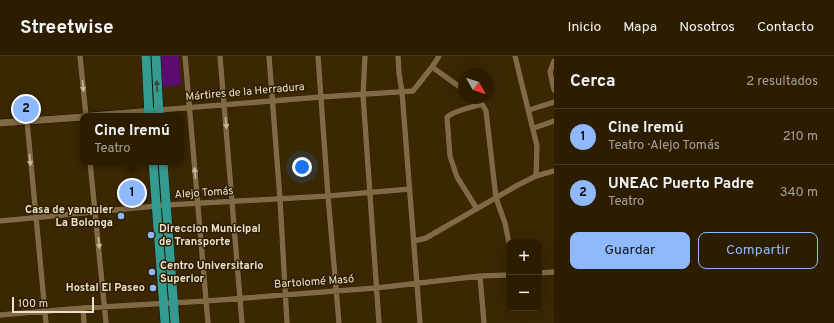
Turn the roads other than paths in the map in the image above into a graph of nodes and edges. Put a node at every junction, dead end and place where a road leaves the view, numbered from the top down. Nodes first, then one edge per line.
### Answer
1 (80, 56) edge
2 (146, 56) edge
3 (156, 56) edge
4 (185, 56) edge
5 (220, 56) edge
6 (269, 56) edge
7 (318, 56) edge
8 (365, 56) edge
9 (398, 56) edge
10 (439, 56) edge
11 (515, 56) edge
12 (554, 62) edge
13 (432, 67) junction
14 (458, 86) edge
15 (554, 90) edge
16 (402, 92) junction
17 (363, 95) junction
18 (321, 97) junction
19 (272, 102) junction
20 (554, 102) edge
21 (482, 104) joint
22 (224, 105) junction
23 (190, 108) junction
24 (529, 110) junction
25 (84, 113) edge
26 (149, 113) edge
27 (159, 113) edge
28 (80, 116) edge
29 (27, 121) junction
30 (554, 121) edge
31 (0, 123) edge
32 (534, 128) junction
33 (90, 165) edge
34 (153, 165) edge
35 (163, 165) edge
36 (554, 172) edge
37 (536, 176) junction
38 (410, 188) junction
39 (369, 192) junction
40 (328, 196) junction
41 (496, 198) junction
42 (280, 199) junction
43 (233, 201) junction
44 (198, 203) junction
45 (167, 205) junction
46 (156, 206) junction
47 (477, 209) junction
48 (96, 212) junction
49 (36, 217) junction
50 (0, 221) edge
51 (508, 239) edge
52 (414, 241) junction
53 (554, 272) edge
54 (542, 273) edge
55 (506, 274) edge
56 (480, 276) junction
57 (416, 283) junction
58 (376, 288) junction
59 (336, 291) junction
60 (285, 294) junction
61 (240, 298) junction
62 (206, 301) junction
63 (174, 302) junction
64 (164, 303) junction
65 (105, 307) junction
66 (83, 308) junction
67 (45, 311) junction
68 (0, 315) edge
69 (46, 323) edge
70 (84, 323) edge
71 (106, 323) edge
72 (165, 323) edge
73 (175, 323) edge
74 (208, 323) edge
75 (242, 323) edge
76 (287, 323) edge
77 (339, 323) edge
78 (379, 323) edge
79 (420, 323) edge
80 (484, 323) edge

1 -> 25 street
2 - 26 main road
27 -> 3 main road
4 - 23 street
5 - 22 street
6 - 19 street
7 - 18 street
8 - 17 street
9 - 16 street
10 - 13 street
11 - 24 street
12 - 15 street
13 - 14 street
13 - 16 street
16 - 17 street, Mártires de la Herradura
16 - 38 street
17 - 18 street, Mártires de la Herradura
17 - 39 street
18 - 19 street, Mártires de la Herradura
18 - 40 street
19 - 22 street, Mártires de la Herradura
19 - 42 street
20 - 24 street
21 - 41 street
21 - 47 street
22 - 23 street, Mártires de la Herradura
22 -> 43 street
23 - 27 street, Mártires de la Herradura
44 -> 23 street
24 - 32 street
28 - 29 street
29 - 31 street
29 -> 49 street
30 - 32 street
32 - 37 street
33 - 48 street
34 - 46 main road
35 - 45 main road
36 - 37 street
37 - 41 street
38 - 39 street, Alejo Tomás
38 - 52 street
39 - 40 street, Alejo Tomás
39 - 58 street
40 - 42 street, Alejo Tomás
40 - 59 street
41 - 47 street
41 - 51 street
42 - 43 street, Alejo Tomás
42 - 60 street
43 - 44 street, Alejo Tomás
43 - 61 street
44 - 45 street, Alejo Tomás
44 - 62 street
45 - 46 street, Alejo Tomás
45 - 63 main road
46 - 48 street, Alejo Tomás
46 - 64 main road
47 - 52 street
48 - 49 street, Alejo Tomás
48 -> 65 street
49 - 50 street, Alejo Tomás
49 - 67 street
52 - 57 street
53 - 54 street
55 - 56 street, Bartolomé Masó
56 - 57 street, Bartolomé Masó
56 - 80 street
57 - 58 street, Bartolomé Masó
57 - 79 street
58 - 59 street, Bartolomé Masó
58 - 78 street
59 - 60 street, Bartolomé Masó
59 - 77 street
60 - 61 street, Bartolomé Masó
60 - 76 street
61 - 62 street, Bartolomé Masó
61 - 75 street
62 - 63 street, Bartolomé Masó
62 - 74 street
63 - 64 street, Bartolomé Masó
63 - 73 main road
64 - 65 street, Bartolomé Masó
64 - 72 main road
65 - 66 street, Bartolomé Masó
65 - 71 street
66 - 67 street, Bartolomé Masó
66 - 70 street
67 - 68 street, Bartolomé Masó
67 - 69 street

